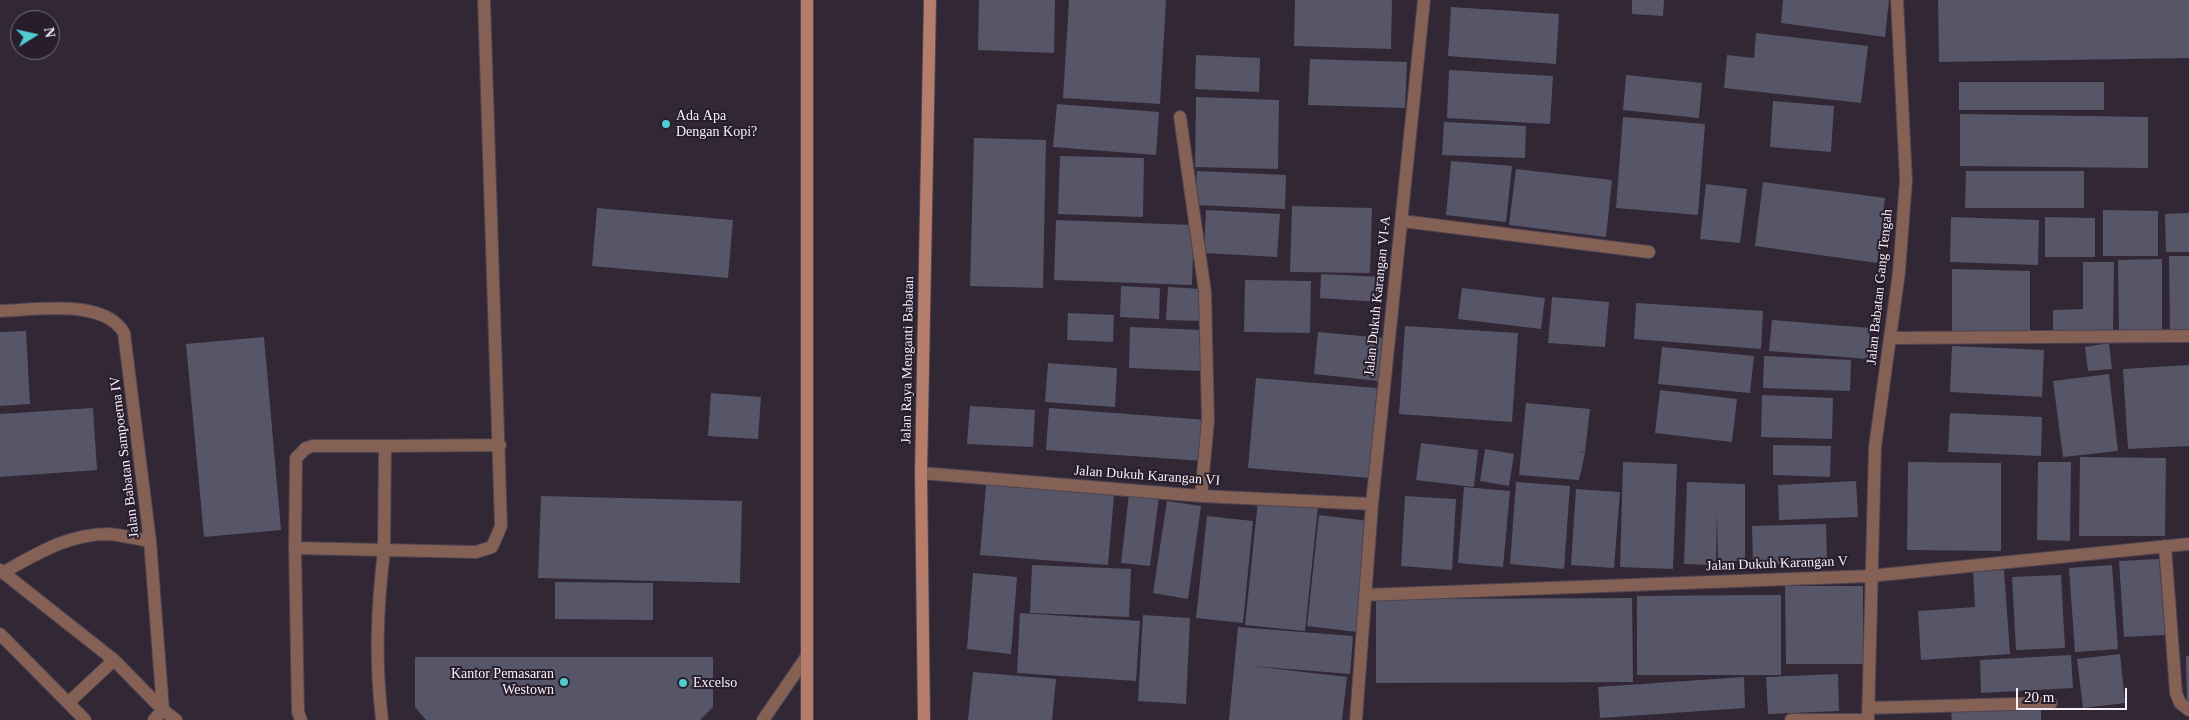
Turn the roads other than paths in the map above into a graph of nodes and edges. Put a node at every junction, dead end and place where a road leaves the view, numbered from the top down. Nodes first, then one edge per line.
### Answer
1 (484, 0) edge
2 (807, 0) edge
3 (930, 0) edge
4 (1424, 0) edge
5 (1898, 0) edge
6 (1180, 117) dead end
7 (1402, 221) junction
8 (1649, 252) dead end
9 (0, 311) edge
10 (2189, 336) edge
11 (1891, 338) junction
12 (500, 445) junction
13 (385, 446) junction
14 (921, 473) junction
15 (1202, 496) junction
16 (1372, 504) junction
17 (150, 541) junction
18 (2189, 544) edge
19 (2165, 546) junction
20 (295, 548) junction
21 (384, 550) junction
22 (2, 571) edge
23 (1870, 576) junction
24 (1365, 596) junction
25 (0, 634) edge
26 (807, 656) junction
27 (114, 660) junction
28 (68, 703) junction
29 (2051, 703) dead end
30 (163, 710) junction
31 (2189, 710) edge
32 (1868, 716) edge
33 (85, 720) edge
34 (154, 720) edge
35 (176, 720) edge
36 (301, 720) edge
37 (382, 720) edge
38 (763, 720) edge
39 (807, 720) edge
40 (924, 720) edge
41 (1356, 720) edge
42 (1791, 720) edge

1 - 12 street
2 - 26 main road
3 - 14 main road, Jalan Raya Menganti Babatan
4 - 7 street, Jalan Dukuh Karangan VI-A
5 - 11 street, Jalan Babatan Gang Tengah
6 - 15 street
7 - 8 street
7 - 16 street, Jalan Dukuh Karangan VI-A
9 - 17 street, Jalan Babatan Sampoerna IV
10 - 11 street
11 - 23 street, Jalan Babatan Gang Tengah
12 - 13 street
12 - 21 street
13 - 20 street
13 - 21 street
14 - 15 street, Jalan Dukuh Karangan VI
14 - 40 main road, Jalan Raya Menganti Babatan
15 - 16 street, Jalan Dukuh Karangan VI
16 - 24 street, Jalan Dukuh Karangan VI-A
17 - 22 street
17 - 30 street, Jalan Babatan Sampoerna IV
18 - 19 street, Jalan Dukuh Karangan V
19 - 23 street, Jalan Dukuh Karangan V
19 - 31 street
20 - 21 street
20 - 36 street
21 - 37 street
22 - 27 street
23 - 24 street, Jalan Dukuh Karangan V
23 - 32 street, Jalan Babatan Gang Tengah
24 - 41 street, Jalan Dukuh Karangan VI-A
25 - 28 street
26 - 38 street
26 - 39 main road
27 - 28 street
27 - 30 street
28 - 33 street
29 - 32 street
30 - 34 street
30 - 35 street
32 - 42 street

